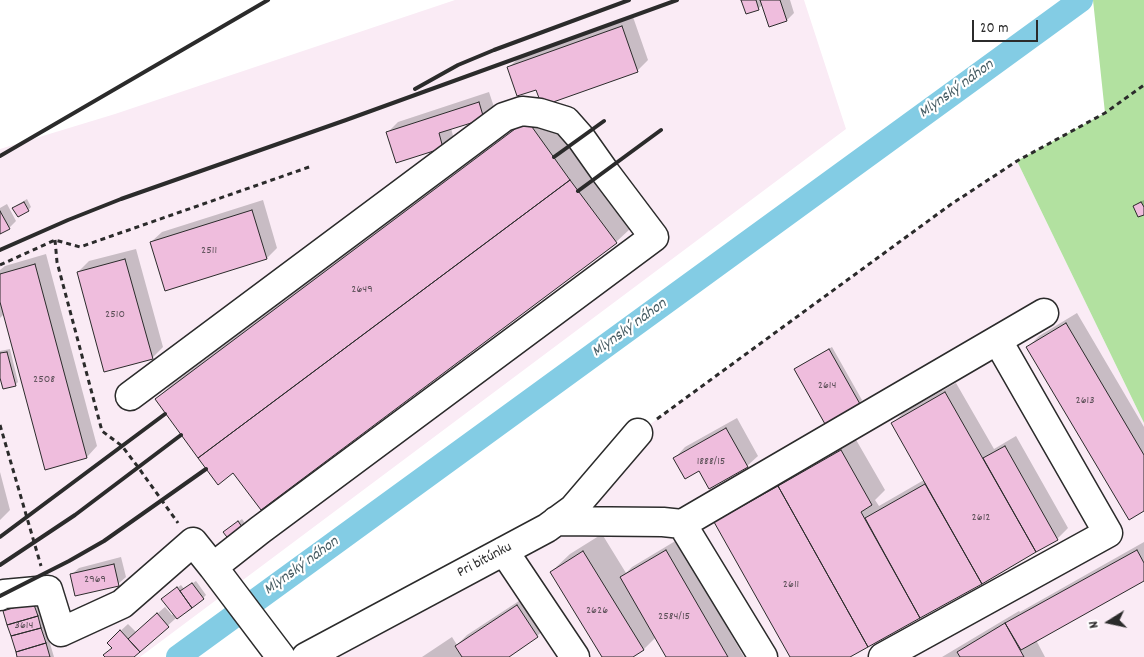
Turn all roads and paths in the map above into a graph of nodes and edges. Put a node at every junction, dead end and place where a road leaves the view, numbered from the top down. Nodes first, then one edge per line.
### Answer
1 (1144, 85) edge
2 (312, 166) dead end
3 (0, 265) edge
4 (1044, 314) dead end
5 (998, 341) junction
6 (130, 396) dead end
7 (0, 425) edge
8 (638, 433) joint
9 (556, 521) junction
10 (682, 524) junction
11 (504, 551) junction
12 (213, 567) junction
13 (48, 590) junction
14 (0, 596) edge
15 (281, 657) edge
16 (306, 657) edge
17 (575, 657) edge
18 (763, 657) edge
19 (883, 657) edge

1 - 8 path
2 - 3 path
4 - 5 lane
5 - 10 lane
5 - 19 lane
6 - 12 lane
7 - 13 path
8 - 9 lane, Pri bitúnku
9 - 10 lane
9 - 11 lane, Pri bitúnku
10 - 18 lane
11 - 16 lane, Pri bitúnku
11 - 17 lane
12 - 13 lane
12 - 15 lane
13 - 14 lane

